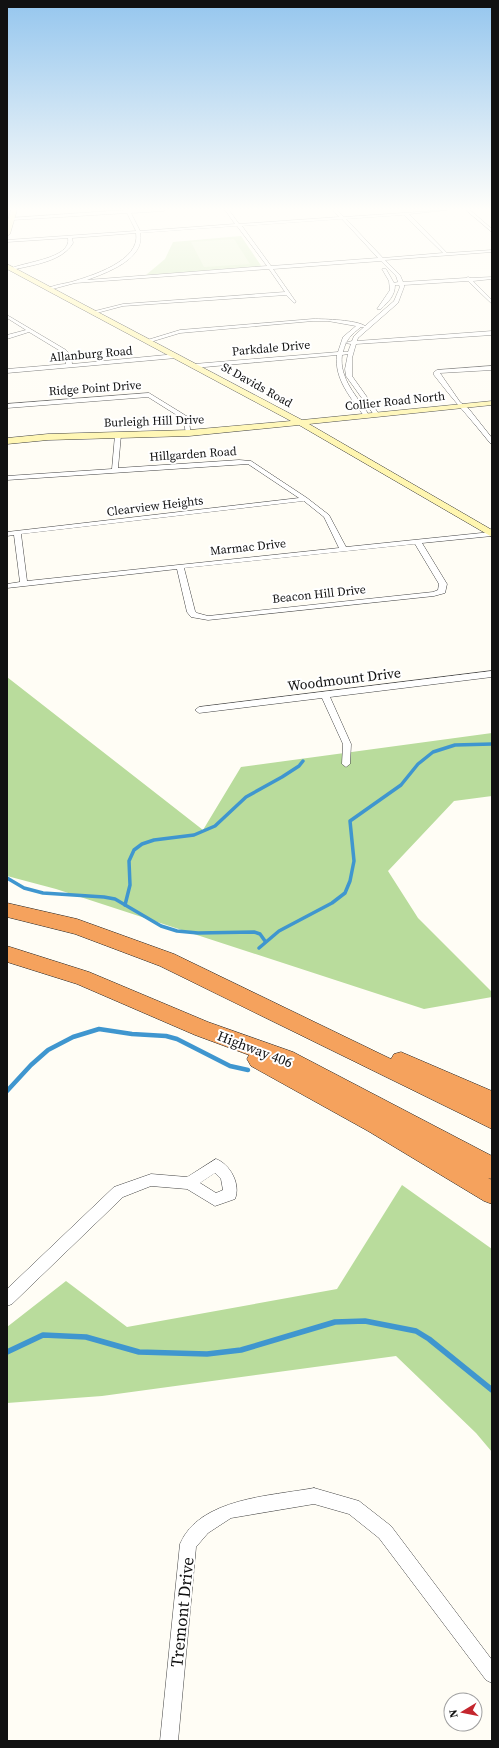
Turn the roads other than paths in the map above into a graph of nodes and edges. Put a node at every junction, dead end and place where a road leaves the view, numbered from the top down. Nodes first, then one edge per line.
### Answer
1 (54, 292) edge
2 (392, 292) edge
3 (401, 292) edge
4 (481, 292) edge
5 (288, 293) joint
6 (294, 302) dead end
7 (492, 303) edge
8 (93, 313) junction
9 (372, 314) dead end
10 (7, 316) edge
11 (366, 320) dead end
12 (360, 325) junction
13 (368, 327) junction
14 (30, 330) junction
15 (492, 333) edge
16 (7, 337) edge
17 (147, 341) junction
18 (344, 343) junction
19 (353, 344) junction
20 (341, 353) junction
21 (350, 353) junction
22 (176, 356) junction
23 (69, 365) junction
24 (194, 366) junction
25 (492, 368) edge
26 (7, 371) edge
27 (492, 403) edge
28 (7, 406) edge
29 (462, 406) junction
30 (376, 414) junction
31 (366, 415) junction
32 (301, 423) junction
33 (189, 433) junction
34 (118, 435) junction
35 (7, 441) edge
36 (492, 442) edge
37 (116, 470) junction
38 (7, 478) edge
39 (305, 498) junction
40 (17, 533) junction
41 (7, 534) edge
42 (492, 534) edge
43 (418, 541) junction
44 (344, 548) junction
45 (180, 566) junction
46 (24, 584) junction
47 (7, 586) edge
48 (492, 674) edge
49 (325, 694) junction
50 (199, 710) dead end
51 (346, 764) dead end
52 (7, 910) edge
53 (7, 954) edge
54 (167, 960) junction
55 (202, 1029) junction
56 (492, 1101) edge
57 (492, 1118) edge
58 (492, 1168) edge
59 (189, 1183) dead end
60 (492, 1193) edge
61 (7, 1299) edge
62 (492, 1674) edge
63 (169, 1741) edge

1 - 8 main road, St Davids Road
2 - 9 street
3 - 13 street
4 - 7 street
5 - 6 street
5 - 8 street
8 - 17 main road, St Davids Road
10 - 14 street
11 - 12 street
12 - 13 street
12 - 17 street
12 - 18 street
13 - 19 street
14 - 16 street
14 - 23 street
15 - 19 street
17 - 22 main road, St Davids Road
18 - 19 street
18 - 20 street
19 - 21 street
20 - 21 street, Parkdale Drive
20 - 24 street, Parkdale Drive
20 - 31 street
21 - 30 street
22 - 23 street, Allanburg Road
22 - 24 main road, St Davids Road
23 - 26 street, Allanburg Road
24 - 32 main road, St Davids Road
25 - 29 street
27 - 29 main road, Collier Road North
28 - 33 street, Ridge Point Drive
29 - 30 main road, Collier Road North
29 - 36 street
30 - 31 main road, Collier Road North
31 - 32 main road, Collier Road North
32 - 33 main road, Burleigh Hill Drive
32 - 42 main road, St Davids Road
33 - 34 main road, Burleigh Hill Drive
34 - 35 main road, Burleigh Hill Drive
34 - 37 street
37 - 38 street, Hillgarden Road
37 - 39 street, Hillgarden Road
39 - 40 street, Clearview Heights
39 - 44 street, Hillgarden Road
40 - 41 street, Clearview Heights
40 - 46 street
42 - 43 street, Marmac Drive
43 - 44 street, Marmac Drive
43 - 45 street, Beacon Hill Drive
44 - 45 street, Marmac Drive
45 - 46 street, Marmac Drive
46 - 47 street, Marmac Drive
48 - 49 street, Woodmount Drive
49 - 50 street, Woodmount Drive
49 - 51 street
52 - 54 highway
53 - 55 highway, Highway 406
54 - 56 highway
54 - 57 highway
55 - 58 highway, Highway 406
55 - 60 highway
59 - 61 street
62 - 63 street, Tremont Drive

